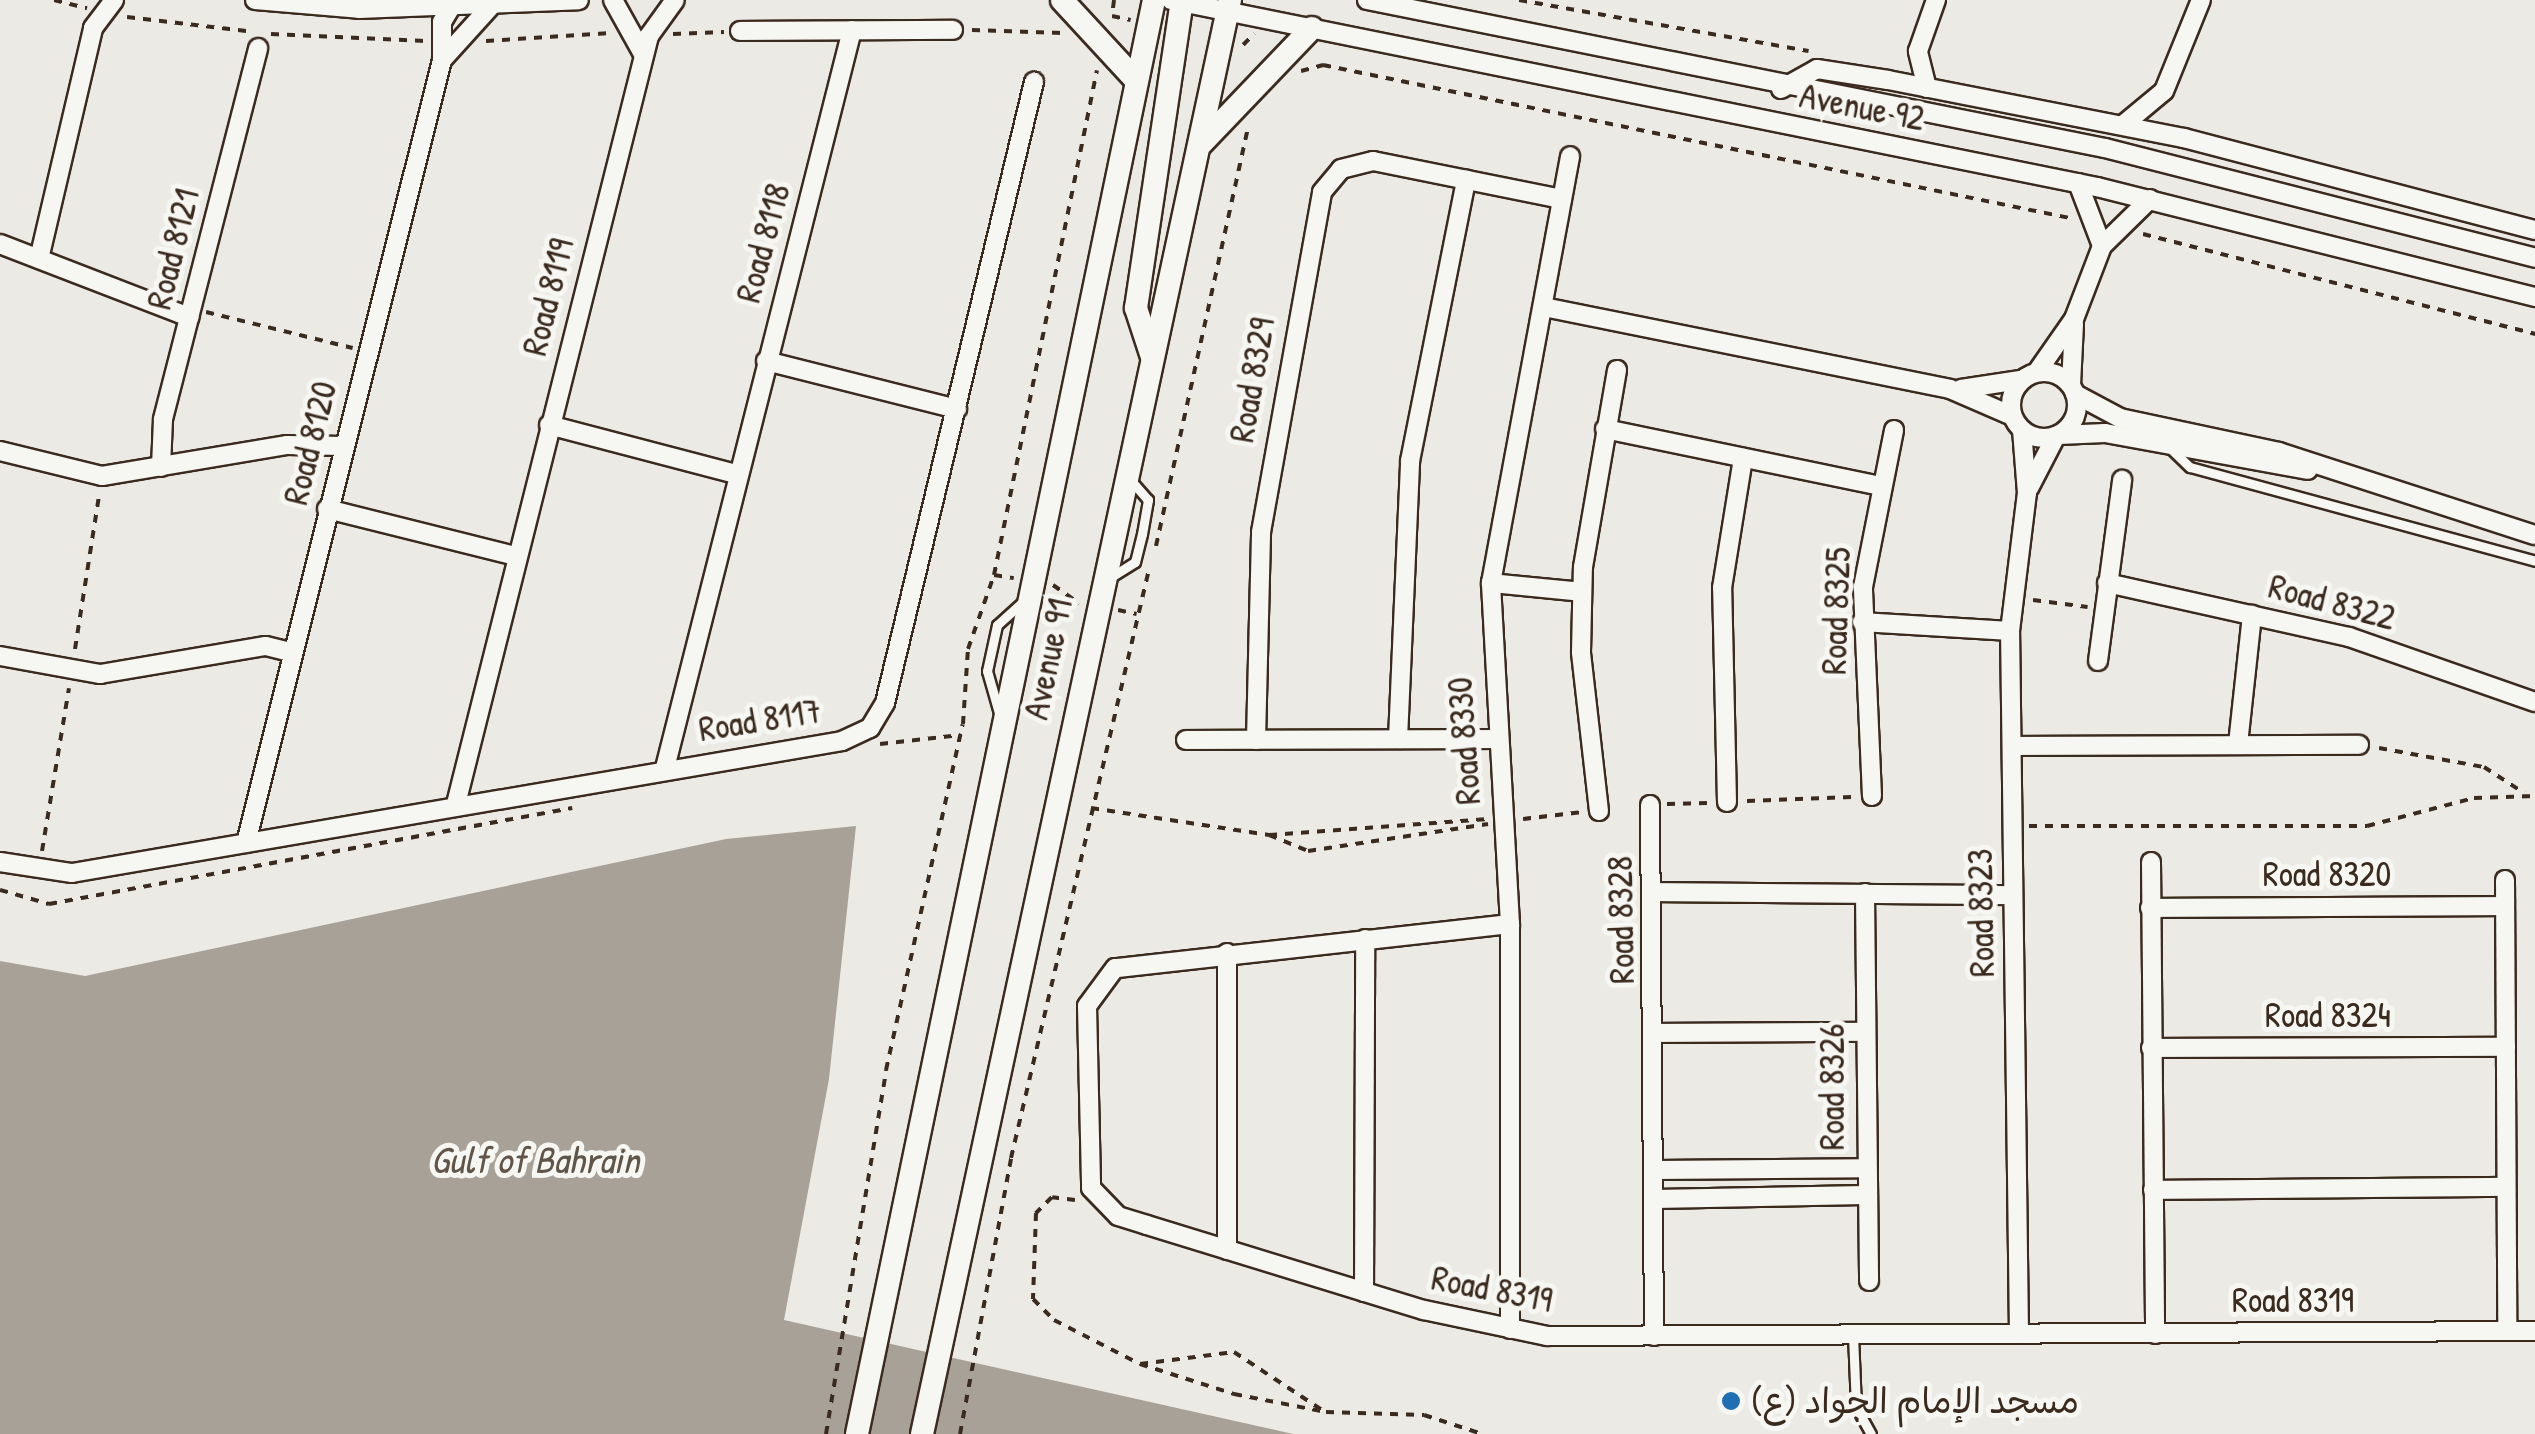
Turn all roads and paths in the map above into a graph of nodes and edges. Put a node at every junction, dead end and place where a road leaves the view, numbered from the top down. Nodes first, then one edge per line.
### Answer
1 (54, 0) edge
2 (255, 0) edge
3 (579, 0) edge
4 (612, 0) edge
5 (675, 0) edge
6 (1062, 0) edge
7 (1154, 0) edge
8 (1367, 0) edge
9 (1519, 0) edge
10 (1936, 0) edge
11 (2201, 0) edge
12 (1178, 1) edge
13 (451, 4) edge
14 (1228, 5) edge
15 (491, 6) junction
16 (98, 10) edge
17 (1312, 28) junction
18 (852, 30) junction
19 (953, 30) joint
20 (740, 31) joint
21 (1077, 37) dead end
22 (1921, 38) junction
23 (643, 41) junction
24 (258, 48) dead end
25 (445, 48) junction
26 (1825, 53) dead end
27 (1095, 60) dead end
28 (1135, 80) junction
29 (1888, 80) junction
30 (1287, 81) dead end
31 (1034, 82) dead end
32 (1781, 88) junction
33 (1927, 88) junction
34 (2164, 91) junction
35 (1250, 116) dead end
36 (2123, 126) junction
37 (2184, 138) junction
38 (1200, 145) junction
39 (1570, 156) dead end
40 (1466, 180) junction
41 (2078, 183) junction
42 (1562, 198) junction
43 (2150, 199) junction
44 (2107, 225) junction
45 (2535, 230) edge
46 (0, 244) edge
47 (2535, 258) edge
48 (39, 259) junction
49 (2535, 297) edge
50 (1544, 307) junction
51 (190, 313) junction
52 (2074, 319) junction
53 (2535, 334) edge
54 (367, 352) junction
55 (1152, 357) junction
56 (766, 362) junction
57 (1617, 370) dead end
58 (2029, 376) junction
59 (1950, 388) junction
60 (2073, 389) junction
61 (957, 409) junction
62 (2017, 423) junction
63 (549, 424) junction
64 (1606, 430) junction
65 (1894, 430) dead end
66 (2058, 436) junction
67 (2168, 445) junction
68 (344, 446) junction
69 (0, 452) edge
70 (1742, 458) junction
71 (161, 468) junction
72 (2319, 470) junction
73 (736, 474) junction
74 (2122, 480) dead end
75 (1880, 486) junction
76 (2027, 493) junction
77 (328, 509) junction
78 (2535, 535) edge
79 (515, 556) junction
80 (2535, 561) edge
81 (994, 575) junction
82 (1490, 583) junction
83 (2108, 583) junction
84 (1034, 588) junction
85 (1582, 592) junction
86 (1098, 595) junction
87 (2013, 598) junction
88 (2104, 609) junction
89 (1137, 614) junction
90 (2252, 615) junction
91 (1862, 622) junction
92 (2010, 631) junction
93 (290, 652) junction
94 (0, 656) edge
95 (2098, 660) dead end
96 (2535, 702) edge
97 (1493, 739) junction
98 (1186, 740) dead end
99 (1256, 740) junction
100 (1398, 740) junction
101 (2238, 744) junction
102 (2360, 745) joint
103 (2012, 746) junction
104 (665, 768) junction
105 (2524, 794) junction
106 (1872, 796) joint
107 (2535, 796) edge
108 (1726, 802) junction
109 (456, 804) junction
110 (1650, 805) joint
111 (1090, 808) junction
112 (1599, 811) joint
113 (1502, 822) junction
114 (2012, 826) junction
115 (1270, 835) junction
116 (246, 843) junction
117 (0, 862) edge
118 (2151, 862) dead end
119 (2505, 880) dead end
120 (1656, 892) junction
121 (1864, 893) junction
122 (2013, 895) junction
123 (2505, 906) junction
124 (2150, 908) junction
125 (1510, 924) junction
126 (1366, 939) junction
127 (1227, 954) junction
128 (1865, 1032) junction
129 (1655, 1033) junction
130 (2506, 1047) junction
131 (2152, 1048) junction
132 (1865, 1168) junction
133 (1655, 1170) junction
134 (2506, 1187) junction
135 (2153, 1190) junction
136 (1865, 1195) junction
137 (1654, 1199) junction
138 (1104, 1206) junction
139 (1227, 1250) junction
140 (1869, 1281) dead end
141 (1364, 1292) junction
142 (1510, 1329) junction
143 (2507, 1331) junction
144 (2535, 1331) edge
145 (2019, 1333) junction
146 (2155, 1334) junction
147 (1853, 1335) junction
148 (1654, 1336) junction
149 (1140, 1364) junction
150 (1326, 1412) junction
151 (826, 1434) edge
152 (857, 1434) edge
153 (922, 1434) edge
154 (960, 1434) edge
155 (1482, 1434) edge
156 (1871, 1434) edge

1 - 16 path
2 - 13 street
3 - 15 street
4 - 23 street
5 - 23 street, Road 8119
6 - 28 street
7 - 28 street, Avenue 91
8 - 32 street, Avenue 92
9 - 26 path
10 - 22 street
11 - 34 street
12 - 14 street, Avenue 92
12 - 55 street
13 - 15 street
13 - 25 street, Road 8120
14 - 17 street, Avenue 92
14 - 38 street, Avenue 91
15 - 25 street
16 - 25 path
16 - 48 street
17 - 38 street
17 - 41 street, Avenue 92
18 - 19 street
18 - 20 street
18 - 56 street, Road 8118
19 - 21 path
20 - 23 path
22 - 29 street
22 - 33 street
23 - 25 path
23 - 63 street, Road 8119
24 - 51 street, Road 8121
25 - 54 street, Road 8120
27 - 81 path
28 - 84 street, Avenue 91
29 - 32 street
29 - 33 street
30 - 44 path
31 - 61 street, Road 8117
32 - 47 street, Avenue 92
33 - 36 street
34 - 36 street
34 - 37 street
35 - 89 path
36 - 37 street
37 - 45 street
38 - 55 street, Avenue 91
39 - 42 street, Road 8330
40 - 42 street, Road 8329
40 - 99 street, Road 8329
40 - 100 street
41 - 43 street, Avenue 92
41 - 44 street
42 - 50 street, Road 8330
43 - 44 street
43 - 49 street, Avenue 92
44 - 52 street
44 - 53 path
46 - 48 street
48 - 51 street
50 - 59 street
50 - 82 street, Road 8330
51 - 54 path
51 - 71 street, Road 8121
52 - 58 street
52 - 60 street, Road 8323
54 - 68 street, Road 8120
55 - 86 street, Avenue 91
56 - 61 street
56 - 73 street, Road 8118
57 - 64 street
58 - 59 street
58 - 60 street
58 - 62 street, Road 8323
59 - 62 street
60 - 66 street, Road 8323
60 - 72 street
61 - 104 street, Road 8117
62 - 66 street
62 - 76 street, Road 8323
63 - 73 street
63 - 79 street, Road 8119
64 - 70 street
64 - 85 street
65 - 75 street, Road 8325
66 - 67 street
66 - 76 street, Road 8323
67 - 72 street
67 - 80 lane
68 - 71 street
68 - 77 street, Road 8120
69 - 71 street
70 - 75 street
70 - 108 street
72 - 78 street
73 - 104 street, Road 8118
74 - 83 street
75 - 91 street, Road 8325
76 - 87 street, Road 8323
77 - 79 street
77 - 93 street, Road 8120
79 - 109 street, Road 8119
81 - 84 path
81 - 151 path
82 - 85 street
82 - 97 street, Road 8330
83 - 88 street
83 - 90 street, Road 8322
84 - 86 path
84 - 152 street, Avenue 91
85 - 112 street
86 - 89 path
86 - 153 street, Avenue 91
87 - 88 path
87 - 92 street, Road 8323
88 - 95 street
89 - 111 path
90 - 96 street, Road 8322
90 - 101 street
91 - 92 street
91 - 106 street, Road 8325
92 - 103 street, Road 8323
93 - 94 street
93 - 116 street, Road 8120
97 - 100 street
97 - 113 street, Road 8330
98 - 99 street
99 - 100 street
101 - 102 street
101 - 103 street
102 - 105 path
103 - 114 street, Road 8323
104 - 109 street, Road 8117
105 - 107 path
105 - 114 path
106 - 108 path
108 - 110 path
109 - 116 street, Road 8117
110 - 120 street, Road 8328
111 - 115 path
111 - 154 path
112 - 113 path
113 - 115 path
113 - 115 path
113 - 125 street, Road 8330
114 - 122 street, Road 8323
116 - 117 street, Road 8117
118 - 124 street
119 - 123 street
120 - 121 street
120 - 129 street, Road 8328
121 - 122 street
121 - 128 street, Road 8326
122 - 145 street, Road 8323
123 - 124 street, Road 8320
123 - 130 street
124 - 131 street
125 - 126 street
125 - 142 street, Road 8330
126 - 127 street
126 - 141 street
127 - 138 street
127 - 139 street
128 - 129 street, Road 8328
128 - 132 street, Road 8326
129 - 133 street, Road 8328
130 - 131 street, Road 8324
130 - 134 street
131 - 135 street
132 - 133 street
132 - 136 street, Road 8326
133 - 137 street, Road 8328
134 - 135 street
134 - 143 street
135 - 146 street
136 - 137 street
136 - 140 street, Road 8326
137 - 148 street, Road 8328
138 - 139 street, Road 8319
138 - 149 path
139 - 141 street, Road 8319
141 - 142 street, Road 8319
142 - 148 street, Road 8319
143 - 144 street, Road 8319
143 - 146 street, Road 8319
145 - 146 street, Road 8319
145 - 147 street, Road 8319
147 - 148 street, Road 8319
147 - 156 lane
149 - 150 path
149 - 150 path
150 - 155 path

